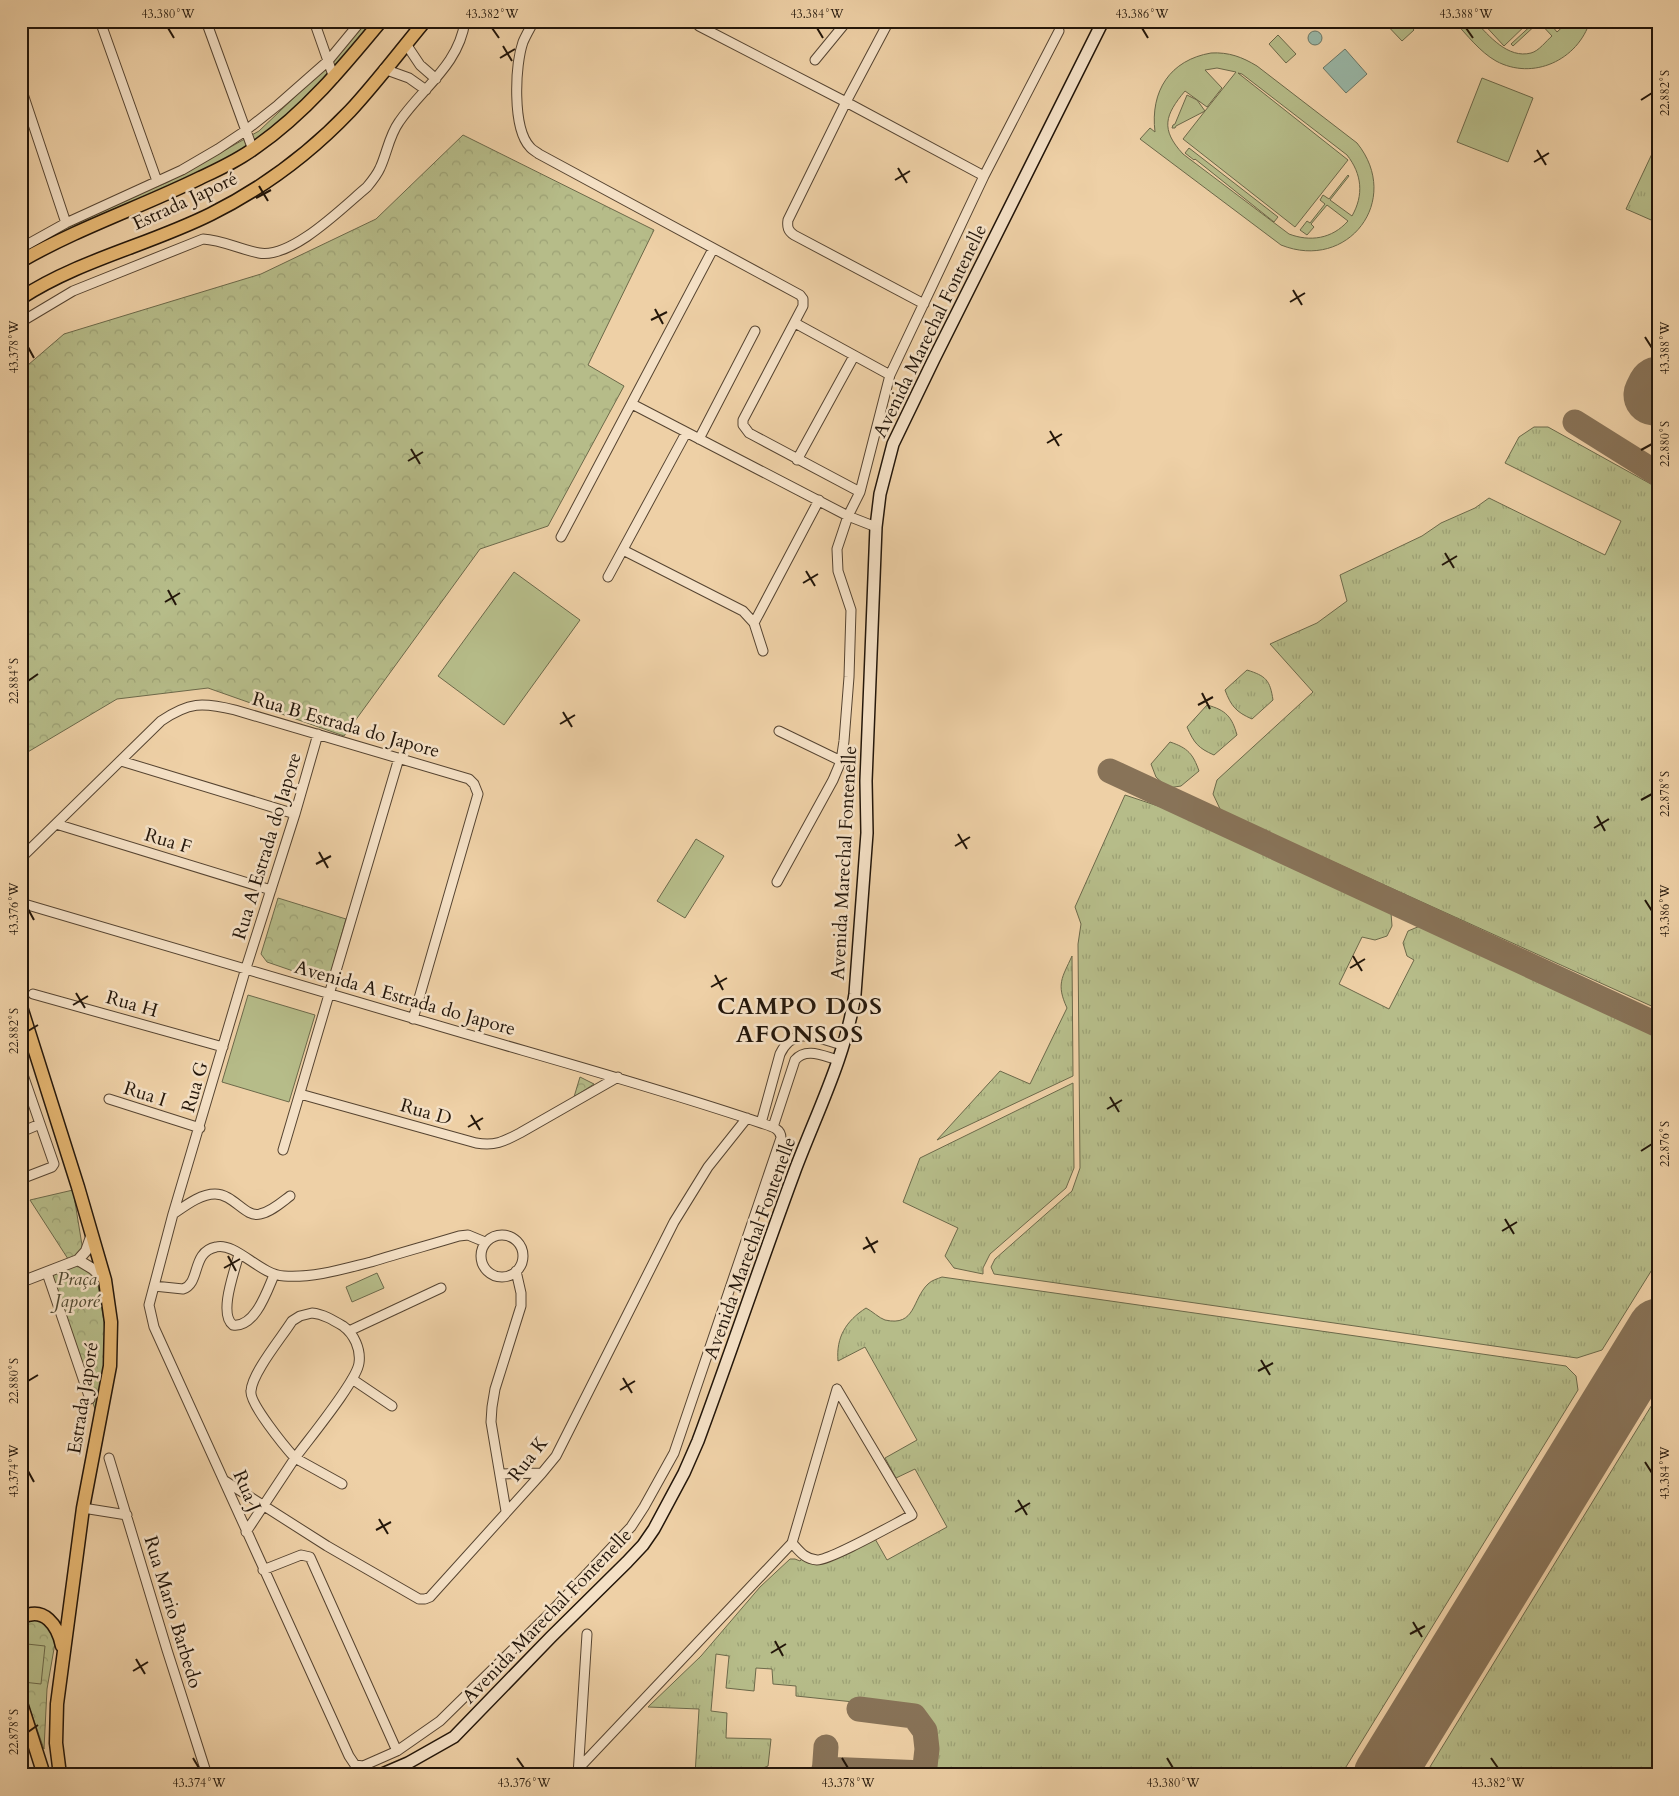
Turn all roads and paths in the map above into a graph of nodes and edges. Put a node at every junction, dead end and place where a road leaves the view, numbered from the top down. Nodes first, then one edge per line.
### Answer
1 (100, 21) edge
2 (206, 21) edge
3 (314, 21) edge
4 (361, 21) edge
5 (381, 21) edge
6 (425, 21) edge
7 (465, 21) edge
8 (534, 21) edge
9 (889, 21) edge
10 (1103, 21) edge
11 (842, 23) edge
12 (698, 26) dead end
13 (1059, 31) dead end
14 (406, 44) junction
15 (815, 60) dead end
16 (328, 61) junction
17 (384, 69) junction
18 (334, 78) junction
19 (436, 79) junction
20 (21, 88) edge
21 (426, 90) junction
22 (846, 102) junction
23 (245, 131) junction
24 (253, 150) junction
25 (984, 176) junction
26 (157, 182) junction
27 (66, 223) junction
28 (21, 248) edge
29 (713, 249) junction
30 (21, 261) edge
31 (21, 298) edge
32 (924, 304) junction
33 (21, 322) edge
34 (794, 323) junction
35 (755, 331) dead end
36 (854, 356) junction
37 (890, 375) junction
38 (632, 404) junction
39 (686, 433) junction
40 (699, 440) junction
41 (798, 460) junction
42 (860, 492) junction
43 (818, 500) junction
44 (848, 516) junction
45 (876, 527) junction
46 (561, 537) dead end
47 (623, 550) junction
48 (608, 578) dead end
49 (754, 623) junction
50 (763, 651) dead end
51 (778, 732) dead end
52 (318, 734) junction
53 (399, 758) junction
54 (121, 761) junction
55 (841, 761) junction
56 (295, 814) junction
57 (56, 824) junction
58 (21, 858) edge
59 (776, 882) dead end
60 (271, 890) junction
61 (21, 904) edge
62 (246, 968) junction
63 (33, 994) dead end
64 (330, 994) junction
65 (21, 1007) edge
66 (413, 1019) junction
67 (26, 1039) edge
68 (790, 1040) junction
69 (842, 1045) junction
70 (223, 1047) junction
71 (800, 1054) junction
72 (838, 1060) junction
73 (21, 1068) edge
74 (618, 1077) junction
75 (24, 1085) edge
76 (300, 1094) junction
77 (769, 1094) junction
78 (783, 1098) junction
79 (109, 1100) dead end
80 (747, 1118) junction
81 (761, 1123) junction
82 (40, 1124) junction
83 (200, 1128) junction
84 (776, 1129) junction
85 (21, 1132) edge
86 (284, 1150) dead end
87 (26, 1177) dead end
88 (290, 1196) dead end
89 (173, 1214) junction
90 (92, 1234) junction
91 (485, 1242) junction
92 (239, 1254) junction
93 (78, 1260) junction
94 (516, 1271) junction
95 (47, 1272) junction
96 (274, 1275) junction
97 (105, 1280) junction
98 (21, 1282) edge
99 (154, 1286) junction
100 (441, 1288) dead end
101 (349, 1330) junction
102 (352, 1379) junction
103 (90, 1399) dead end
104 (392, 1406) dead end
105 (109, 1458) dead end
106 (295, 1458) junction
107 (542, 1473) junction
108 (500, 1474) junction
109 (225, 1481) junction
110 (342, 1484) dead end
111 (263, 1506) junction
112 (83, 1508) junction
113 (506, 1512) junction
114 (127, 1515) junction
115 (246, 1532) junction
116 (792, 1543) junction
117 (263, 1570) junction
118 (21, 1618) edge
119 (587, 1634) dead end
120 (63, 1650) junction
121 (21, 1703) edge
122 (397, 1751) junction
123 (578, 1771) edge
124 (44, 1775) edge
125 (60, 1775) edge
126 (206, 1775) edge
127 (380, 1775) edge

1 - 26 street
2 - 23 street
3 - 16 street
4 - 16 street, Estrada Japoré
5 - 18 main road, Estrada Japoré
6 - 14 main road, Estrada Japoré
7 - 19 street
8 - 29 street
9 - 22 street
10 - 45 main road, Avenida Marechal Fontenelle
11 - 15 street
12 - 22 street
13 - 25 street
14 - 17 main road, Estrada Japoré
14 - 19 street
16 - 18 street
16 - 23 street, Estrada Japoré
17 - 21 street
17 - 31 main road, Estrada Japoré
18 - 24 main road, Estrada Japoré
19 - 21 street
20 - 27 street
21 - 33 street
22 - 25 street
22 - 32 street
23 - 24 street
23 - 26 street, Estrada Japoré
24 - 30 main road, Estrada Japoré
25 - 32 street
26 - 27 street, Estrada Japoré
27 - 28 street, Estrada Japoré
29 - 34 street
29 - 38 street
32 - 37 street
34 - 36 street
34 - 41 street
35 - 40 street
36 - 37 street
36 - 41 street
37 - 42 street
38 - 39 street
38 - 46 street
39 - 40 street
39 - 47 street
40 - 43 street
41 - 42 street
42 - 44 street
43 - 44 street
43 - 49 street
44 - 45 street
44 - 55 street
45 - 69 main road, Avenida Marechal Fontenelle
47 - 48 street
47 - 49 street
49 - 50 street
51 - 55 street
52 - 53 street, Rua B Estrada do Japore
52 - 54 street, Rua B Estrada do Japore
52 - 56 street, Rua A Estrada do Japore
53 - 64 street
53 - 66 street, Rua B Estrada do Japore
54 - 56 street
54 - 57 street, Rua B Estrada do Japore
55 - 59 street
56 - 60 street, Rua A Estrada do Japore
57 - 58 street, Rua B Estrada do Japore
57 - 60 street, Rua F
60 - 62 street, Rua A Estrada do Japore
61 - 62 street, Avenida A Estrada do Japore
62 - 64 street, Avenida A Estrada do Japore
62 - 70 street, Rua G
63 - 70 street, Rua H
64 - 66 street, Avenida A Estrada do Japore
64 - 76 street
65 - 67 main road, Estrada Japoré
66 - 74 street, Avenida A Estrada do Japore
67 - 90 main road, Estrada Japoré
68 - 69 street
68 - 71 street
68 - 77 street
69 - 72 main road, Avenida Marechal Fontenelle
70 - 83 street, Rua G
71 - 72 street
71 - 78 street
72 - 127 main road, Avenida Marechal Fontenelle
73 - 75 street
74 - 76 street, Rua D
74 - 80 street, Avenida A Estrada do Japore
75 - 82 street
76 - 86 street
77 - 78 street
77 - 81 street
78 - 84 street
79 - 83 street, Rua I
80 - 81 street, Avenida A Estrada do Japore
80 - 107 street, Rua K
81 - 84 street, Avenida A Estrada do Japore
82 - 85 street
82 - 87 street
83 - 89 street, Rua G
84 - 122 street
88 - 89 street
89 - 99 street, Rua J
90 - 93 street
90 - 97 main road, Estrada Japoré
91 - 94 street
91 - 94 street
91 - 96 street
92 - 96 street
92 - 96 street
92 - 99 street
93 - 95 street
93 - 97 street
94 - 108 street
95 - 98 street
95 - 103 street
97 - 112 main road, Estrada Japoré
99 - 109 street, Rua J
100 - 101 street
101 - 102 street
101 - 106 street
102 - 104 street
102 - 106 street
105 - 114 street, Rua Mario Barbedo
106 - 110 street
106 - 111 street
107 - 108 street
107 - 113 street, Rua K
108 - 113 street
109 - 111 street, Rua K
109 - 115 street, Rua J
111 - 113 street, Rua K
111 - 115 street
112 - 114 street
112 - 120 main road, Estrada Japoré
114 - 126 street, Rua Mario Barbedo
115 - 117 street, Rua J
116 - 116 street
116 - 123 street
117 - 122 street, Rua J
117 - 122 street
118 - 120 main road
119 - 123 street
120 - 125 main road, Estrada Japoré
121 - 124 main road

